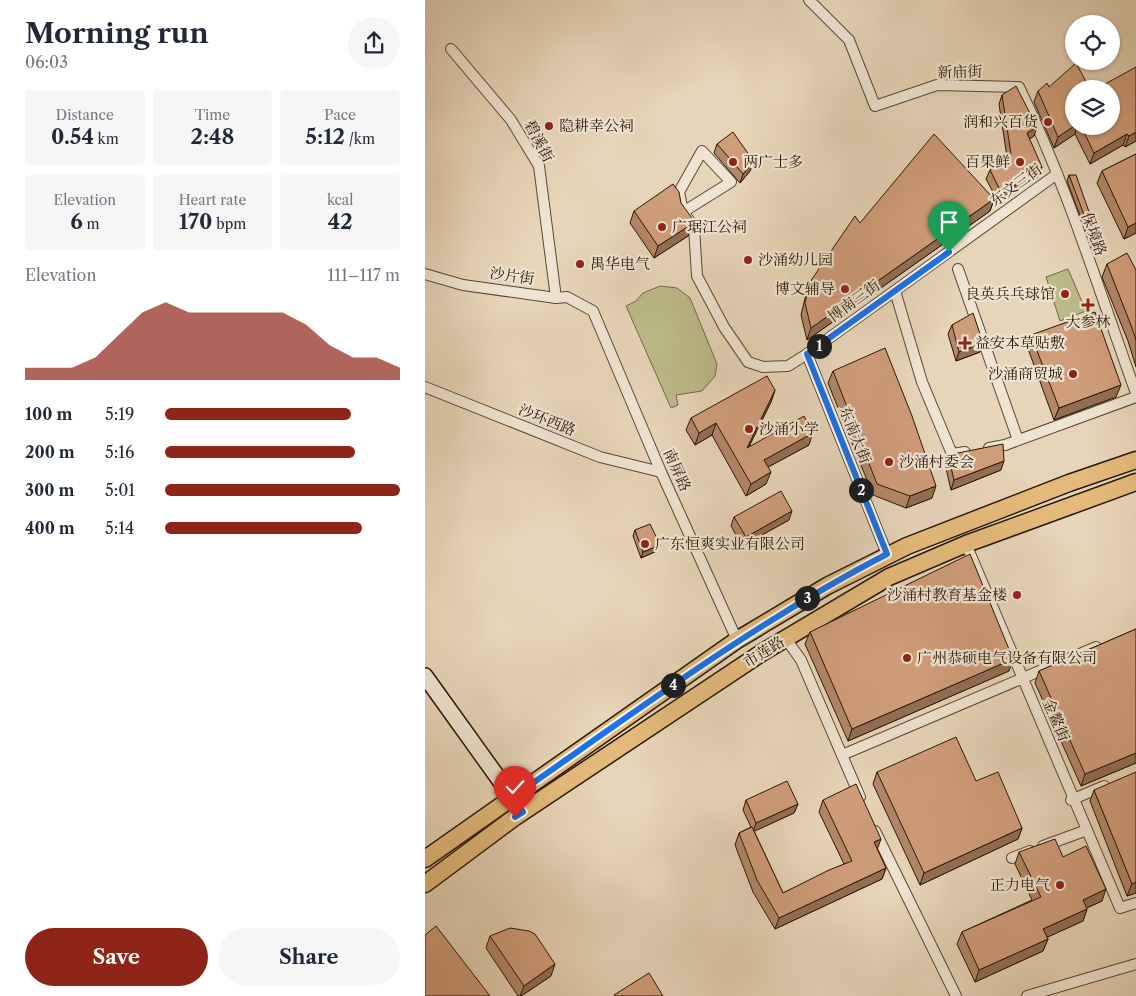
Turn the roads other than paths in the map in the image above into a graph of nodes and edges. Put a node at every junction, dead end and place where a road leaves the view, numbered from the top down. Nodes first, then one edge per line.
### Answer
1 (809, 0) edge
2 (451, 49) dead end
3 (1019, 87) joint
4 (1057, 174) junction
5 (683, 212) junction
6 (958, 269) dead end
7 (425, 274) edge
8 (895, 290) junction
9 (556, 298) junction
10 (593, 310) joint
11 (807, 354) junction
12 (425, 387) edge
13 (1136, 395) edge
14 (1018, 440) junction
15 (1136, 460) edge
16 (661, 472) junction
17 (1136, 482) edge
18 (966, 544) junction
19 (887, 554) junction
20 (786, 639) junction
21 (737, 640) junction
22 (1110, 641) edge
23 (425, 676) edge
24 (1022, 678) junction
25 (842, 755) junction
26 (1111, 783) edge
27 (513, 797) junction
28 (1071, 800) dead end
29 (864, 807) edge
30 (523, 812) junction
31 (872, 825) edge
32 (1087, 830) junction
33 (1011, 858) dead end
34 (425, 859) edge
35 (425, 884) edge
36 (1136, 903) edge
37 (1136, 964) edge
38 (956, 996) edge
39 (1027, 996) edge

1 - 3 street, 新庙街
2 - 9 street, 碧溪街
3 - 4 street, 保境路
4 - 8 street, 东文三街
4 - 13 street, 保境路
5 - 5 street
5 - 11 street, 博南三街
6 - 14 street
7 - 9 street, 沙片街
8 - 11 street, 博南三街
8 - 14 street
9 - 10 street, 沙片街
10 - 16 street, 南屏路
11 - 19 street, 东南大街
12 - 16 street, 沙环西路
13 - 14 street
15 - 19 main road, 市莲路
16 - 21 street, 南屏路
17 - 18 main road, 市莲路
18 - 20 main road, 市莲路
18 - 24 street, 金鳌街
19 - 21 main road, 市莲路
20 - 25 street
20 - 30 main road, 市莲路
21 - 27 main road, 市莲路
22 - 24 street
23 - 27 street
24 - 25 street
24 - 32 street, 金鳌街
25 - 29 street
26 - 28 street
27 - 30 street
27 - 34 main road, 市莲路
30 - 35 main road, 市莲路
31 - 38 street
32 - 33 street
32 - 36 street, 金鳌街
37 - 39 street

